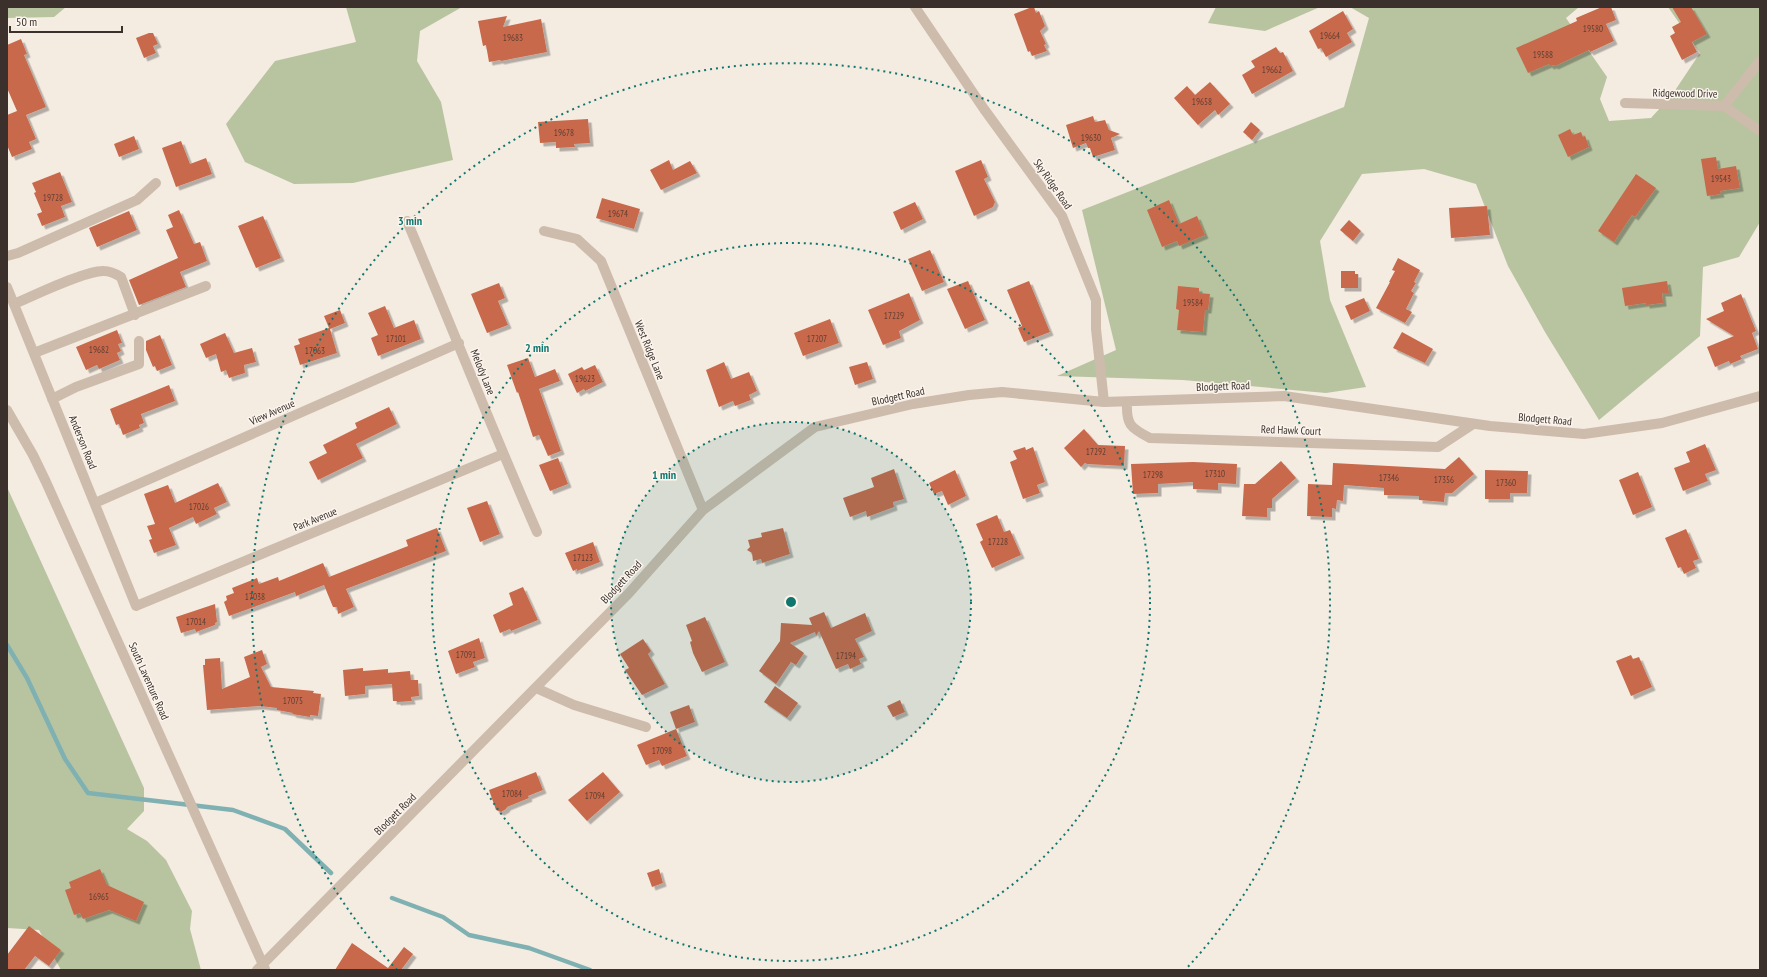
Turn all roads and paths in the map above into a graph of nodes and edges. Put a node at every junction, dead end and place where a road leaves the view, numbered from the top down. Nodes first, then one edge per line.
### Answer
1 (915, 7) edge
2 (1760, 61) edge
3 (1625, 103) dead end
4 (1724, 106) junction
5 (1760, 131) edge
6 (156, 183) dead end
7 (407, 221) dead end
8 (544, 230) dead end
9 (7, 256) edge
10 (206, 286) dead end
11 (7, 287) edge
12 (14, 304) junction
13 (135, 315) junction
14 (139, 341) dead end
15 (459, 343) junction
16 (34, 353) junction
17 (1760, 396) edge
18 (52, 399) junction
19 (1104, 402) junction
20 (1127, 402) junction
21 (7, 410) edge
22 (1472, 424) junction
23 (503, 454) junction
24 (95, 503) junction
25 (703, 510) junction
26 (537, 532) dead end
27 (136, 606) joint
28 (536, 688) junction
29 (646, 727) dead end
30 (262, 968) edge

1 - 19 street, Sky Ridge Road
2 - 4 street
3 - 4 street, Ridgewood Drive
4 - 5 street, Ridgewood Drive
6 - 9 street
7 - 15 street, Melody Lane
8 - 25 street, West Ridge Lane
10 - 13 street
11 - 12 street, Anderson Road
12 - 13 street
12 - 16 street, Anderson Road
13 - 16 street
14 - 18 street
15 - 23 street, Melody Lane
15 - 24 street, View Avenue
16 - 18 street, Anderson Road
17 - 22 street, Blodgett Road
18 - 24 street, Anderson Road
19 - 20 street, Blodgett Road
19 - 25 street, Blodgett Road
20 - 22 street, Blodgett Road
20 - 22 street, Red Hawk Court
21 - 30 street, South Laventure Road
23 - 26 street, Melody Lane
23 - 27 street, Park Avenue
24 - 27 street, Anderson Road
25 - 28 street, Blodgett Road
28 - 29 street
28 - 30 street, Blodgett Road

